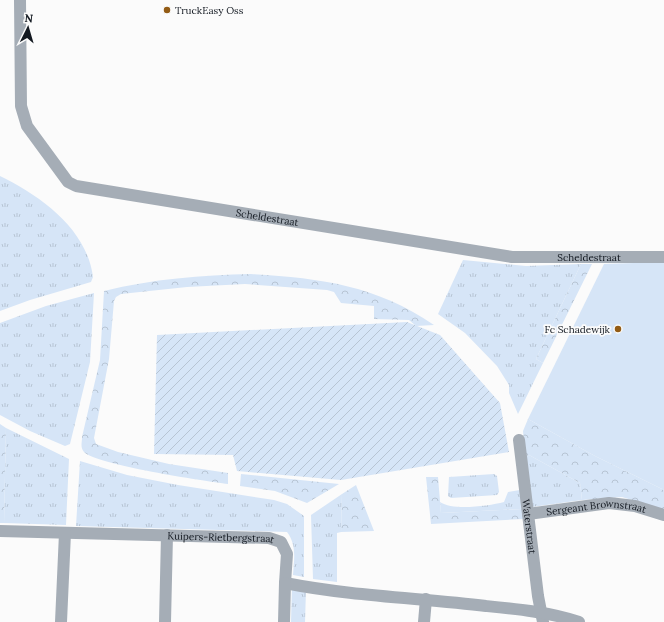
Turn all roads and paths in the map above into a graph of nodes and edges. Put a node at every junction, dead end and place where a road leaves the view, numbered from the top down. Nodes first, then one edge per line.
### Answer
1 (20, 0) edge
2 (664, 257) edge
3 (519, 440) dead end
4 (528, 514) junction
5 (664, 515) edge
6 (0, 531) edge
7 (65, 532) junction
8 (167, 535) junction
9 (285, 583) junction
10 (426, 599) junction
11 (542, 617) edge
12 (61, 622) edge
13 (165, 622) edge
14 (284, 622) edge
15 (424, 622) edge
16 (579, 622) edge

1 - 2 street, Scheldestraat
3 - 4 street, Waterstraat
4 - 5 street, Sergeant Brownstraat
4 - 11 street, Waterstraat
6 - 7 street, Kuipers-Rietbergstraat
7 - 8 street, Kuipers-Rietbergstraat
7 - 12 street
8 - 9 street, Kuipers-Rietbergstraat
8 - 13 street
9 - 10 street
9 - 14 street, Kuipers-Rietbergstraat
10 - 11 street
10 - 15 street
11 - 16 street

